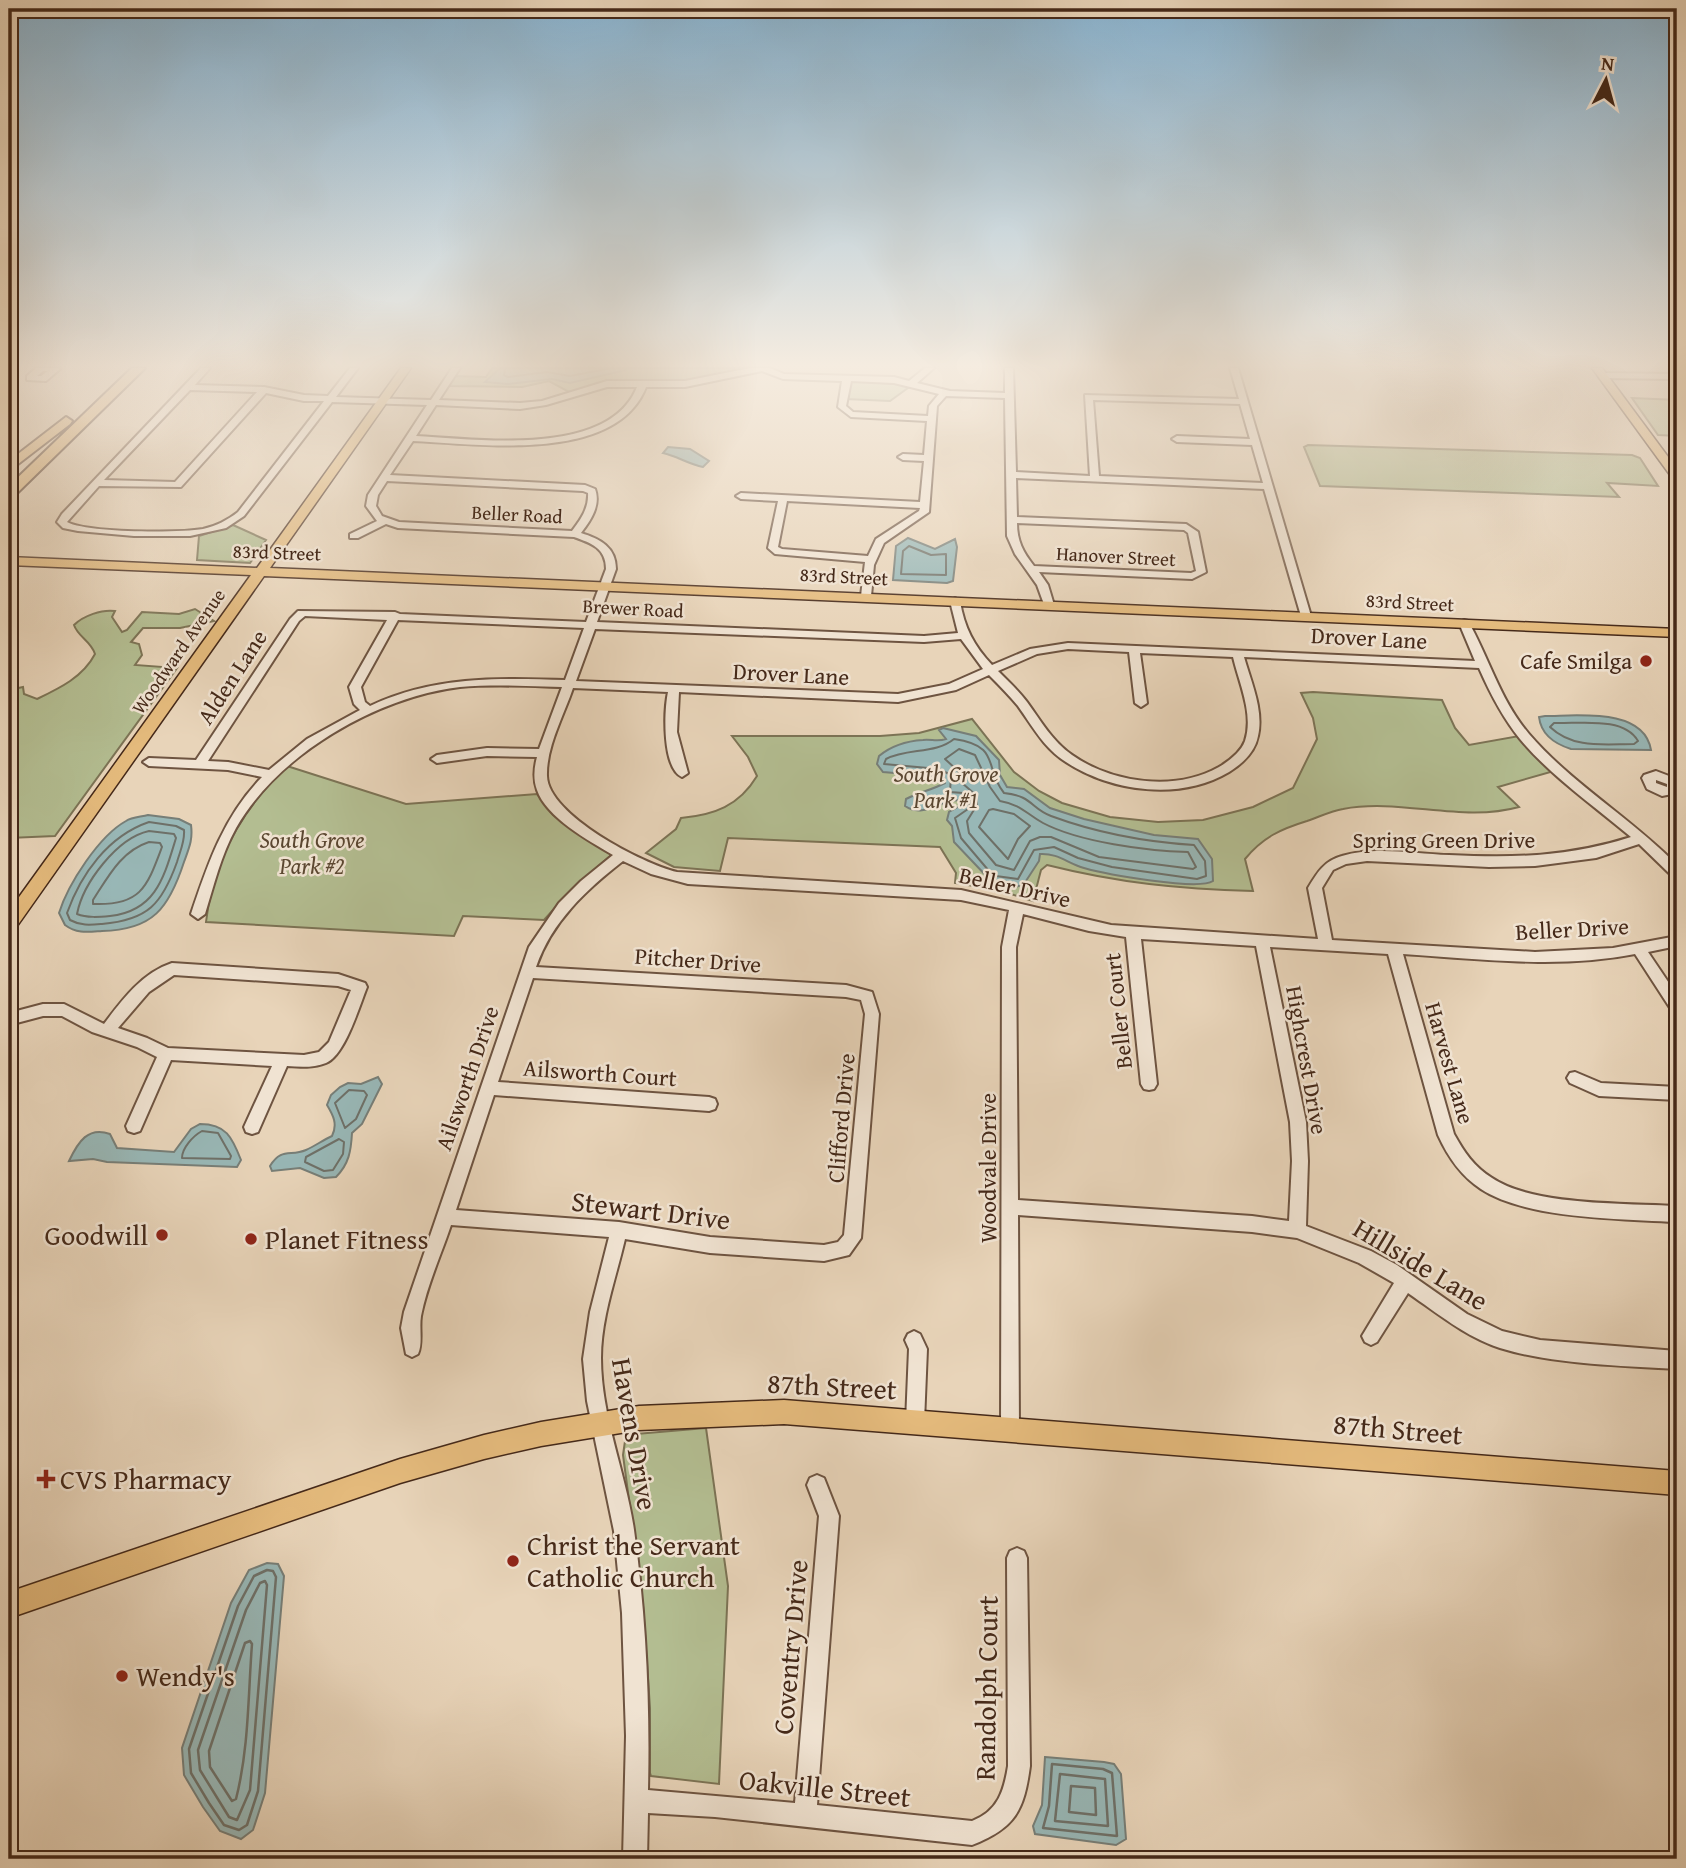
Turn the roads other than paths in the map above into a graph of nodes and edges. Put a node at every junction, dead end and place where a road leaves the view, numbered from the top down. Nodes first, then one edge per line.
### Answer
1 (26, 455) edge
2 (34, 455) edge
3 (44, 455) edge
4 (47, 455) edge
5 (122, 455) edge
6 (205, 455) edge
7 (287, 455) edge
8 (343, 455) edge
9 (399, 455) edge
10 (1011, 455) edge
11 (1093, 455) edge
12 (1260, 455) edge
13 (1661, 455) edge
14 (903, 457) dead end
15 (930, 458) joint
16 (9, 467) edge
17 (1011, 475) junction
18 (9, 476) edge
19 (1677, 477) edge
20 (384, 478) junction
21 (1095, 479) junction
22 (96, 482) junction
23 (1268, 486) junction
24 (9, 493) edge
25 (741, 496) dead end
26 (783, 498) junction
27 (9, 504) edge
28 (926, 505) junction
29 (1012, 520) junction
30 (384, 521) junction
31 (575, 534) junction
32 (354, 536) dead end
33 (873, 559) junction
34 (9, 561) edge
35 (1033, 569) junction
36 (261, 570) junction
37 (605, 586) junction
38 (869, 597) junction
39 (955, 601) junction
40 (1049, 605) junction
41 (302, 613) joint
42 (395, 615) junction
43 (1306, 616) junction
44 (591, 624) junction
45 (1464, 624) junction
46 (1677, 634) edge
47 (963, 636) junction
48 (1135, 648) junction
49 (1238, 653) junction
50 (1483, 665) junction
51 (988, 671) junction
52 (569, 685) junction
53 (674, 690) junction
54 (1141, 703) dead end
55 (367, 709) junction
56 (544, 753) junction
57 (437, 759) dead end
58 (149, 762) dead end
59 (200, 765) junction
60 (682, 773) dead end
61 (271, 775) junction
62 (1642, 838) junction
63 (623, 854) junction
64 (1677, 873) edge
65 (1017, 907) junction
66 (198, 914) dead end
67 (9, 924) edge
68 (1133, 933) junction
69 (1262, 941) junction
70 (1677, 941) edge
71 (1326, 945) junction
72 (1394, 949) junction
73 (1639, 949) junction
74 (526, 972) junction
75 (867, 996) joint
76 (1677, 1007) edge
77 (9, 1019) edge
78 (107, 1032) junction
79 (166, 1054) junction
80 (283, 1059) junction
81 (1574, 1078) dead end
82 (1149, 1084) dead end
83 (489, 1088) junction
84 (1677, 1094) edge
85 (709, 1104) dead end
86 (134, 1126) dead end
87 (252, 1128) dead end
88 (1011, 1207) junction
89 (1677, 1214) edge
90 (444, 1217) junction
91 (619, 1230) junction
92 (1297, 1230) junction
93 (849, 1244) joint
94 (1405, 1281) junction
95 (1371, 1336) dead end
96 (914, 1340) dead end
97 (412, 1348) dead end
98 (1677, 1360) edge
99 (915, 1422) junction
100 (602, 1424) junction
101 (1010, 1429) junction
102 (1677, 1483) edge
103 (817, 1485) dead end
104 (1017, 1558) dead end
105 (9, 1605) edge
106 (638, 1801) junction
107 (805, 1816) junction
108 (1002, 1817) joint
109 (635, 1859) edge

1 - 16 highway
2 - 18 highway
3 - 24 highway
4 - 27 highway
5 - 22 street
6 - 22 street
7 - 22 street
8 - 36 main road, Woodward Avenue
9 - 20 street
10 - 17 street
11 - 21 street
12 - 23 street
13 - 19 main road
14 - 15 street
15 - 28 street
17 - 21 street
17 - 29 street
20 - 30 street
20 - 31 street
21 - 23 street
23 - 43 street
25 - 26 street
26 - 28 street
26 - 33 street
28 - 33 street
29 - 35 street
29 - 35 street, Hanover Street
30 - 31 street, Beller Road
30 - 32 street
31 - 37 street, Beller Road
33 - 38 street
34 - 36 main road, 83rd Street
35 - 40 street
36 - 37 main road, 83rd Street
36 - 67 main road, Woodward Avenue
37 - 38 main road, 83rd Street
37 - 44 street, Beller Drive
38 - 39 main road, 83rd Street
39 - 40 main road, 83rd Street
39 - 47 street
40 - 43 main road, 83rd Street
41 - 42 street, Brewer Road
41 - 59 street, Alden Lane
42 - 44 street, Brewer Road
42 - 55 street
43 - 45 main road, 83rd Street
44 - 47 street, Brewer Road
44 - 52 street, Beller Drive
45 - 46 main road, 83rd Street
45 - 50 street
47 - 51 street
48 - 49 street, Drover Lane
48 - 51 street, Drover Lane
48 - 54 street
49 - 50 street, Drover Lane
49 - 51 street
50 - 62 street
51 - 53 street, Drover Lane
52 - 53 street, Drover Lane
52 - 55 street, Drover Lane
52 - 56 street, Beller Drive
53 - 60 street
55 - 61 street, Drover Lane
56 - 57 street
56 - 63 street, Beller Drive
58 - 59 street
59 - 61 street
61 - 66 street, Drover Lane
62 - 64 street
62 - 71 street, Spring Green Drive
63 - 65 street, Beller Drive
63 - 74 street, Ailsworth Drive
65 - 68 street, Beller Drive
65 - 88 street, Woodvale Drive
68 - 69 street, Beller Drive
68 - 82 street, Beller Court
69 - 71 street, Beller Drive
69 - 92 street, Highcrest Drive
70 - 73 street, Beller Drive
71 - 72 street, Beller Drive
72 - 73 street, Beller Drive
72 - 89 street, Harvest Lane
73 - 76 street
74 - 75 street, Pitcher Drive
74 - 83 street, Ailsworth Drive
75 - 93 street, Clifford Drive
77 - 78 street
78 - 79 street
78 - 80 street
79 - 80 street
79 - 86 street
80 - 87 street
81 - 84 street
83 - 85 street, Ailsworth Court
83 - 90 street, Ailsworth Drive
88 - 92 street, Hillside Lane
88 - 101 street, Woodvale Drive
90 - 91 street, Stewart Drive
90 - 97 street, Ailsworth Drive
91 - 93 street, Stewart Drive
91 - 100 street, Havens Drive
92 - 94 street, Hillside Lane
94 - 95 street
94 - 98 street, Hillside Lane
96 - 99 street
99 - 100 main road, 87th Street
99 - 101 main road, 87th Street
100 - 105 main road, 87th Street
100 - 106 street, Havens Drive
101 - 102 main road, 87th Street
103 - 107 street, Coventry Drive
104 - 108 street, Randolph Court
106 - 107 street, Oakville Street
106 - 109 street, Havens Drive
107 - 108 street, Oakville Street

